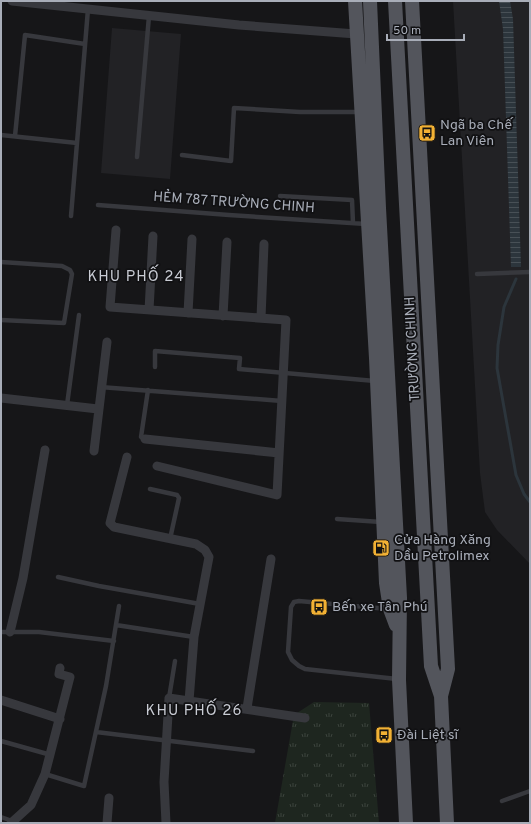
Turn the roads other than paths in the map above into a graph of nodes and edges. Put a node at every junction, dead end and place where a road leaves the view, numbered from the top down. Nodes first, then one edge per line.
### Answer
1 (12, 1) edge
2 (355, 1) edge
3 (370, 1) edge
4 (395, 1) edge
5 (412, 1) edge
6 (33, 2) edge
7 (88, 9) junction
8 (149, 16) junction
9 (356, 34) junction
10 (85, 44) junction
11 (361, 112) junction
12 (1, 135) edge
13 (15, 136) junction
14 (77, 143) junction
15 (182, 155) dead end
16 (137, 157) dead end
17 (280, 196) dead end
18 (98, 204) dead end
19 (71, 216) dead end
20 (353, 223) junction
21 (368, 224) junction
22 (116, 230) dead end
23 (154, 236) dead end
24 (192, 238) dead end
25 (227, 242) dead end
26 (264, 244) dead end
27 (1, 262) edge
28 (530, 272) edge
29 (477, 274) dead end
30 (149, 310) junction
31 (188, 313) junction
32 (79, 315) dead end
33 (223, 316) junction
34 (261, 318) junction
35 (1, 320) edge
36 (107, 342) dead end
37 (156, 367) dead end
38 (284, 374) junction
39 (377, 381) junction
40 (100, 387) junction
41 (148, 390) junction
42 (1, 398) edge
43 (282, 401) junction
44 (67, 405) junction
45 (98, 409) junction
46 (435, 430) junction
47 (145, 439) joint
48 (45, 450) dead end
49 (94, 451) dead end
50 (279, 453) junction
51 (419, 456) junction
52 (127, 457) dead end
53 (157, 466) dead end
54 (150, 489) dead end
55 (337, 519) dead end
56 (383, 522) junction
57 (170, 539) junction
58 (270, 559) dead end
59 (58, 577) dead end
60 (200, 604) junction
61 (119, 606) dead end
62 (395, 610) junction
63 (116, 625) junction
64 (6, 632) edge
65 (194, 636) junction
66 (114, 641) junction
67 (175, 661) dead end
68 (60, 668) dead end
69 (399, 680) junction
70 (441, 696) junction
71 (169, 698) junction
72 (1, 700) edge
73 (189, 701) junction
74 (247, 708) junction
75 (305, 718) dead end
76 (60, 719) junction
77 (96, 732) junction
78 (1, 741) edge
79 (166, 741) junction
80 (253, 751) dead end
81 (51, 755) junction
82 (45, 774) junction
83 (530, 791) edge
84 (109, 798) dead end
85 (502, 800) dead end
86 (1, 817) edge
87 (407, 820) edge
88 (11, 822) edge
89 (107, 823) edge
90 (166, 823) edge
91 (447, 823) edge

1 - 6 street
2 - 9 main road, TRƯỜNG CHINH
3 - 62 main road, TRƯỜNG CHINH
4 - 51 main road, TRƯỜNG CHINH
5 - 46 main road, TRƯỜNG CHINH
6 - 7 street
7 - 8 street
7 - 10 lane
8 - 9 street
8 - 16 lane
9 - 11 main road, TRƯỜNG CHINH
10 - 13 lane
10 - 14 lane
11 - 15 lane
11 - 21 main road, TRƯỜNG CHINH
12 - 13 lane
13 - 14 lane
14 - 19 lane
17 - 20 lane
18 - 20 lane, HẺM 787 TRƯỜNG CHINH
20 - 21 lane, HẺM 787 TRƯỜNG CHINH
21 - 39 main road, TRƯỜNG CHINH
22 - 30 street
23 - 30 street
24 - 31 street
25 - 33 street
26 - 34 street
27 - 35 lane
28 - 29 lane
30 - 31 street
31 - 33 street
32 - 44 lane
33 - 34 street
34 - 38 street
36 - 40 street
37 - 38 lane
38 - 39 lane
38 - 43 street
39 - 56 main road, TRƯỜNG CHINH
40 - 41 lane
40 - 45 street
41 - 43 lane
41 - 47 lane
42 - 44 street
43 - 50 street
44 - 45 street
45 - 49 street
46 - 51 main road
46 - 70 main road, TRƯỜNG CHINH
47 - 50 street
48 - 64 street
50 - 53 street
51 - 70 main road, TRƯỜNG CHINH
52 - 57 street
54 - 57 lane
55 - 56 lane
56 - 62 main road, TRƯỜNG CHINH
57 - 60 street
58 - 74 street
59 - 60 lane
60 - 65 street
61 - 63 lane
62 - 69 main road, TRƯỜNG CHINH
62 - 69 lane
63 - 65 lane
63 - 66 lane
64 - 66 lane
65 - 73 street
66 - 77 lane
67 - 71 lane
68 - 76 street
69 - 87 main road, TRƯỜNG CHINH
70 - 91 main road, TRƯỜNG CHINH
71 - 73 street
71 - 79 street
72 - 76 street
73 - 74 street
74 - 75 street
76 - 81 street
77 - 79 lane
77 - 82 lane
78 - 81 lane
79 - 80 lane
79 - 90 street
81 - 82 street
82 - 88 street
83 - 85 lane
84 - 89 street
86 - 88 lane

